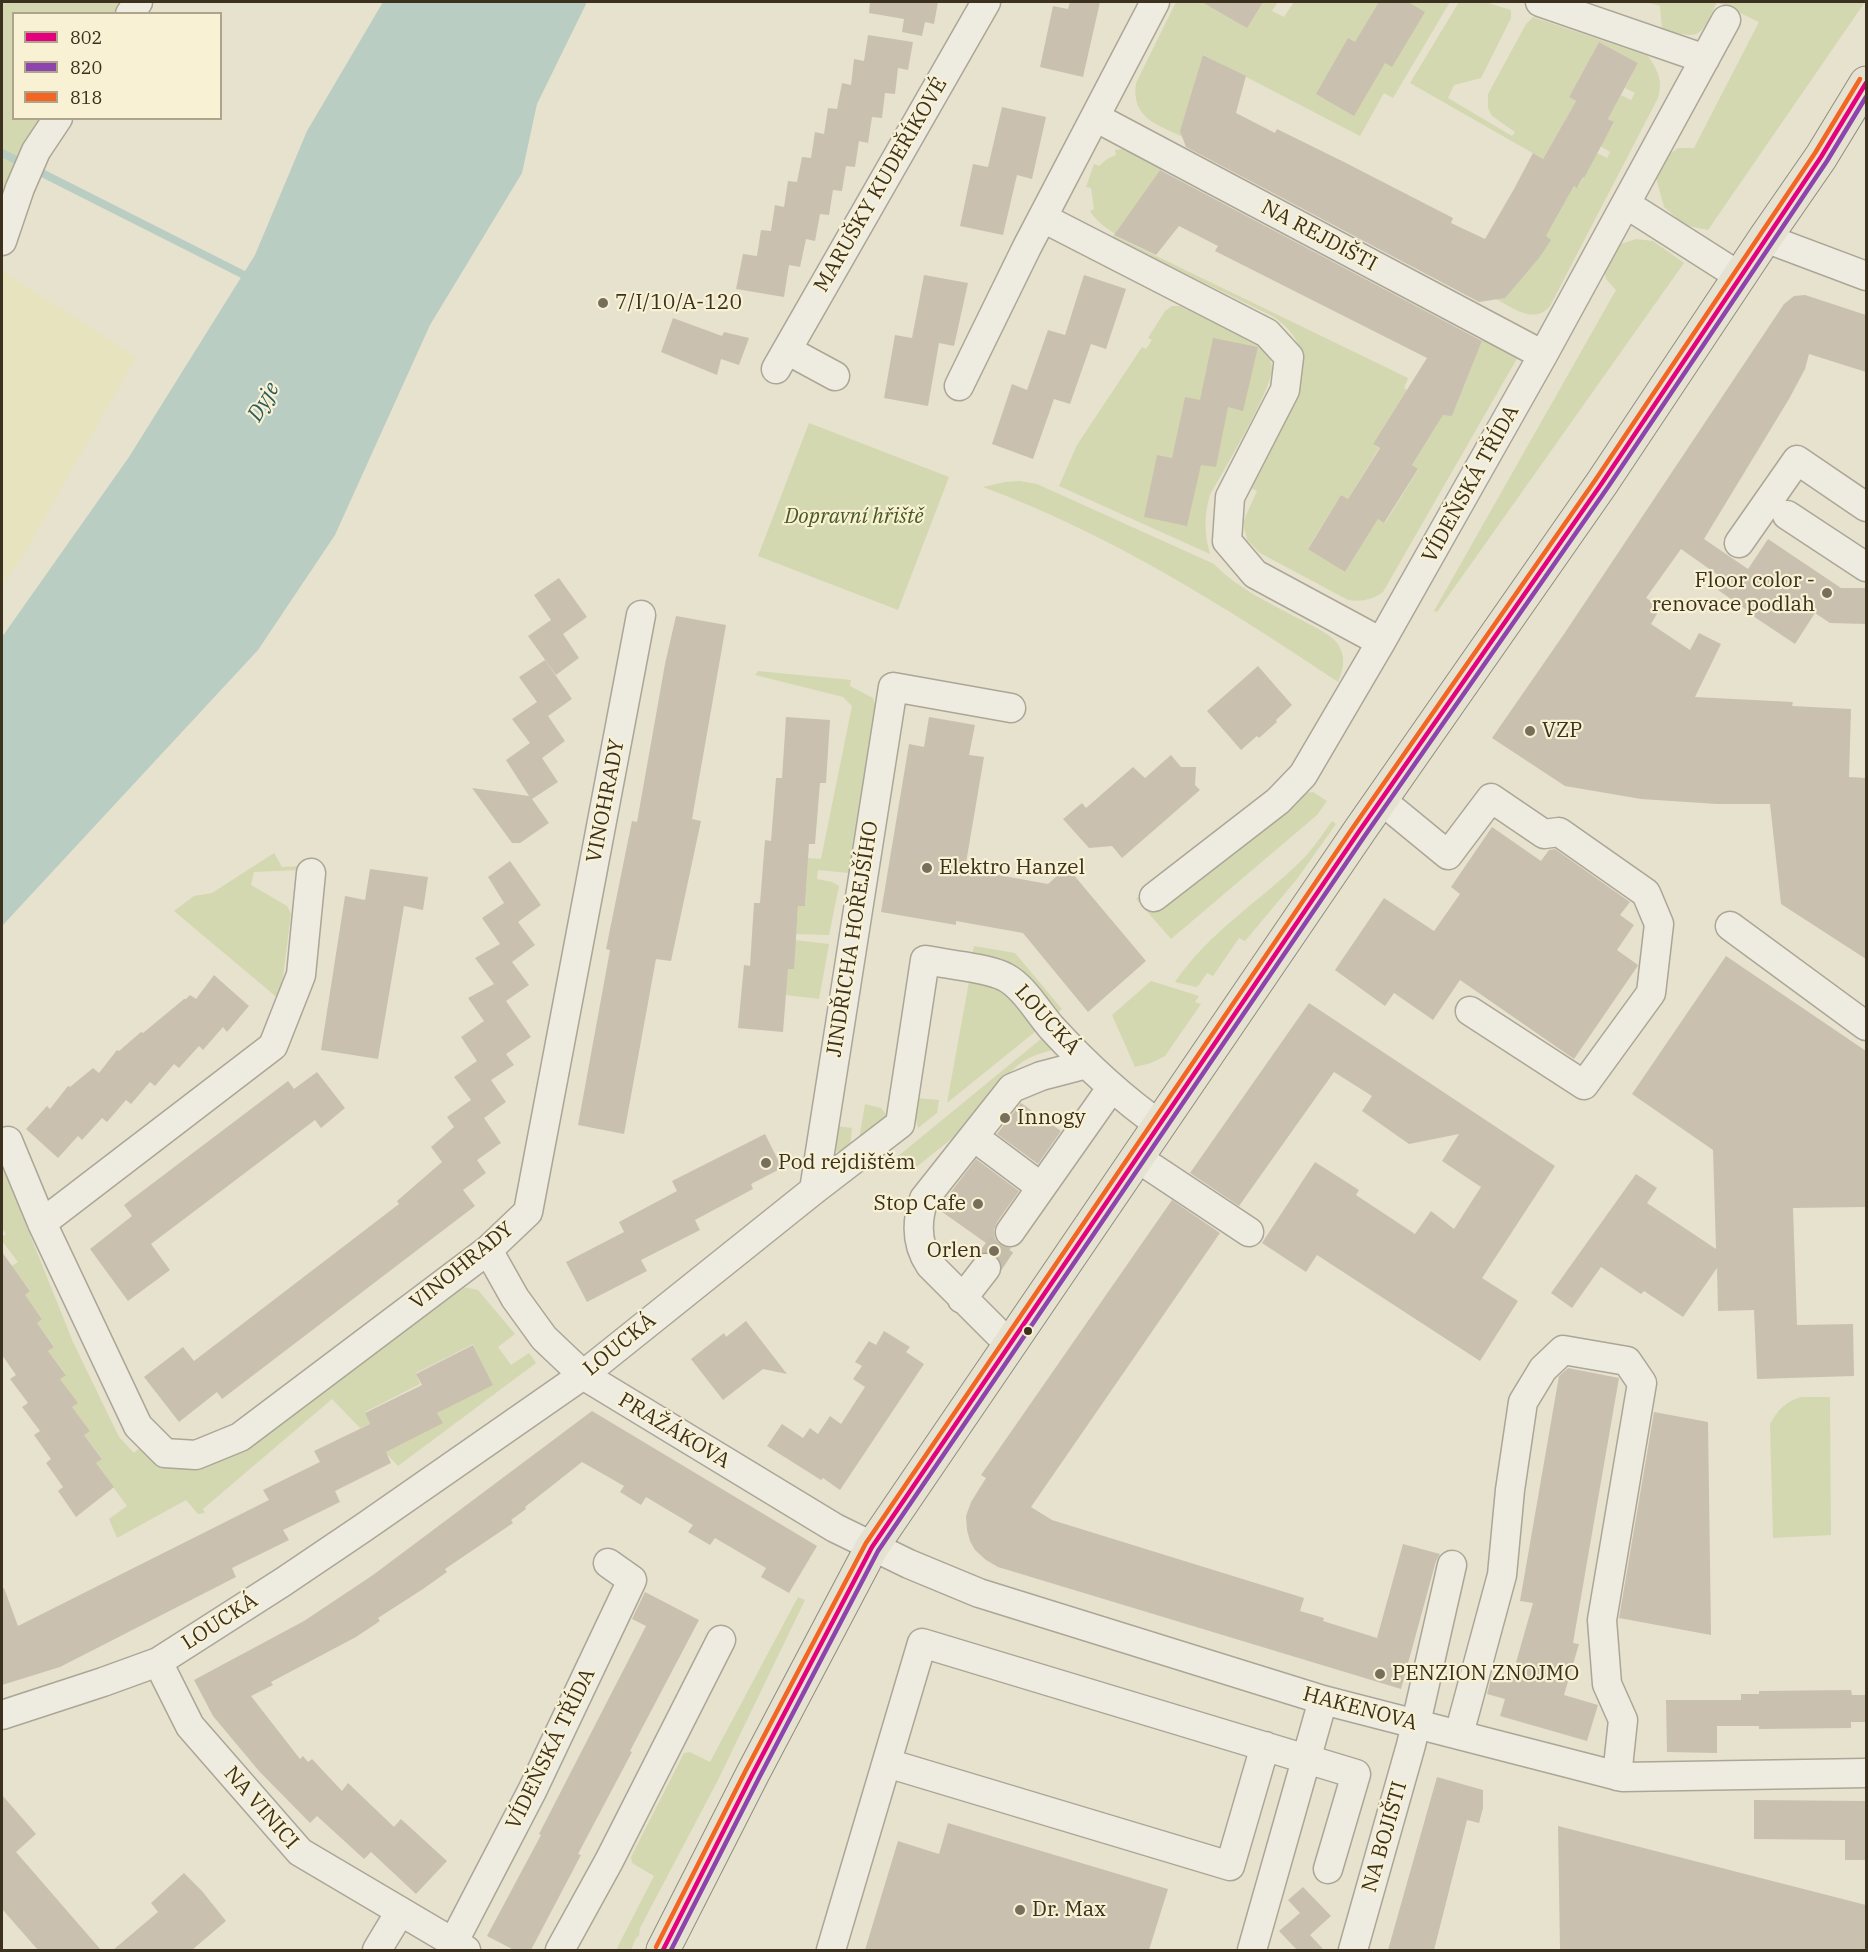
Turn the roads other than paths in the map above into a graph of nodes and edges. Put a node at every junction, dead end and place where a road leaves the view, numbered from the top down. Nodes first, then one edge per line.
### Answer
1 (986, 2) edge
2 (1155, 2) edge
3 (1540, 2) edge
4 (1726, 20) dead end
5 (1705, 59) junction
6 (1866, 83) edge
7 (1095, 117) junction
8 (57, 120) edge
9 (1626, 204) junction
10 (1043, 219) junction
11 (1765, 238) junction
12 (2, 242) edge
13 (1739, 276) junction
14 (1866, 276) edge
15 (1543, 355) junction
16 (835, 376) dead end
17 (959, 387) dead end
18 (1866, 507) edge
19 (1786, 514) dead end
20 (1739, 543) dead end
21 (1866, 567) edge
22 (641, 615) dead end
23 (1381, 642) junction
24 (1011, 708) dead end
25 (1381, 800) junction
26 (311, 873) dead end
27 (1154, 897) dead end
28 (1730, 926) dead end
29 (1470, 1011) dead end
30 (1866, 1026) edge
31 (1087, 1064) junction
32 (1112, 1087) junction
33 (1160, 1125) junction
34 (974, 1137) junction
35 (8, 1141) dead end
36 (1136, 1157) junction
37 (1041, 1187) junction
38 (814, 1190) junction
39 (42, 1223) junction
40 (1010, 1232) tunnel mouth
41 (1249, 1232) dead end
42 (488, 1250) junction
43 (986, 1268) tunnel mouth
44 (962, 1299) junction
45 (1009, 1344) junction
46 (583, 1375) junction
47 (872, 1547) junction
48 (608, 1563) dead end
49 (1452, 1565) dead end
50 (721, 1640) dead end
51 (158, 1662) junction
52 (1323, 1700) junction
53 (2, 1715) edge
54 (1416, 1723) junction
55 (1459, 1734) junction
56 (1265, 1746) junction
57 (1307, 1758) junction
58 (887, 1763) junction
59 (1866, 1773) edge
60 (1617, 1776) junction
61 (1328, 1869) dead end
62 (400, 1912) junction
63 (460, 1947) edge
64 (377, 1950) edge
65 (560, 1950) edge
66 (663, 1950) edge
67 (831, 1950) edge
68 (1252, 1950) edge
69 (1353, 1950) edge

1 - 16 street, MARUŠKY KUDEŘÍKOVÉ
2 - 7 street
3 - 5 street
4 - 5 street, VÍDEŇSKÁ TŘÍDA
5 - 9 street, VÍDEŇSKÁ TŘÍDA
6 - 11 main road
7 - 10 street
7 - 15 street, NA REJDIŠTI
8 - 12 street
9 - 13 street
9 - 15 street, VÍDEŇSKÁ TŘÍDA
10 - 17 street
10 - 23 street
11 - 13 main road
11 - 14 street
13 - 25 main road
15 - 23 street, VÍDEŇSKÁ TŘÍDA
18 - 20 street
19 - 21 street
22 - 42 street, VINOHRADY
23 - 27 street, VÍDEŇSKÁ TŘÍDA
24 - 38 street, JINDŘICHA HOŘEJŠÍHO
25 - 29 street
25 - 33 main road
26 - 39 street
28 - 30 street
31 - 32 street, LOUCKÁ
31 - 34 street
31 - 38 street, LOUCKÁ
32 - 33 street, LOUCKÁ
32 - 37 street
33 - 36 main road
34 - 37 street
34 - 44 street
35 - 39 street, VINOHRADY
36 - 41 street
36 - 45 main road
37 - 40 street
38 - 46 street, LOUCKÁ
39 - 42 street, VINOHRADY
42 - 46 street, PRAŽÁKOVA
43 - 44 street
44 - 45 street
45 - 47 main road
46 - 47 street, PRAŽÁKOVA
46 - 51 street, LOUCKÁ
47 - 52 street, HAKENOVA
47 - 66 main road
48 - 63 street, VÍDEŇSKÁ TŘÍDA
49 - 54 street, NA BOJIŠTI
50 - 65 street
51 - 53 street, LOUCKÁ
51 - 62 street, NA VINICI
52 - 54 street, HAKENOVA
52 - 57 street
54 - 55 street, HAKENOVA
54 - 69 street, NA BOJIŠTI
55 - 60 street, HAKENOVA
55 - 60 street
56 - 57 street
56 - 58 street
56 - 58 street
57 - 61 street
57 - 68 street
58 - 67 street
59 - 60 street, HAKENOVA
62 - 63 street, NA VINICI
62 - 64 street

